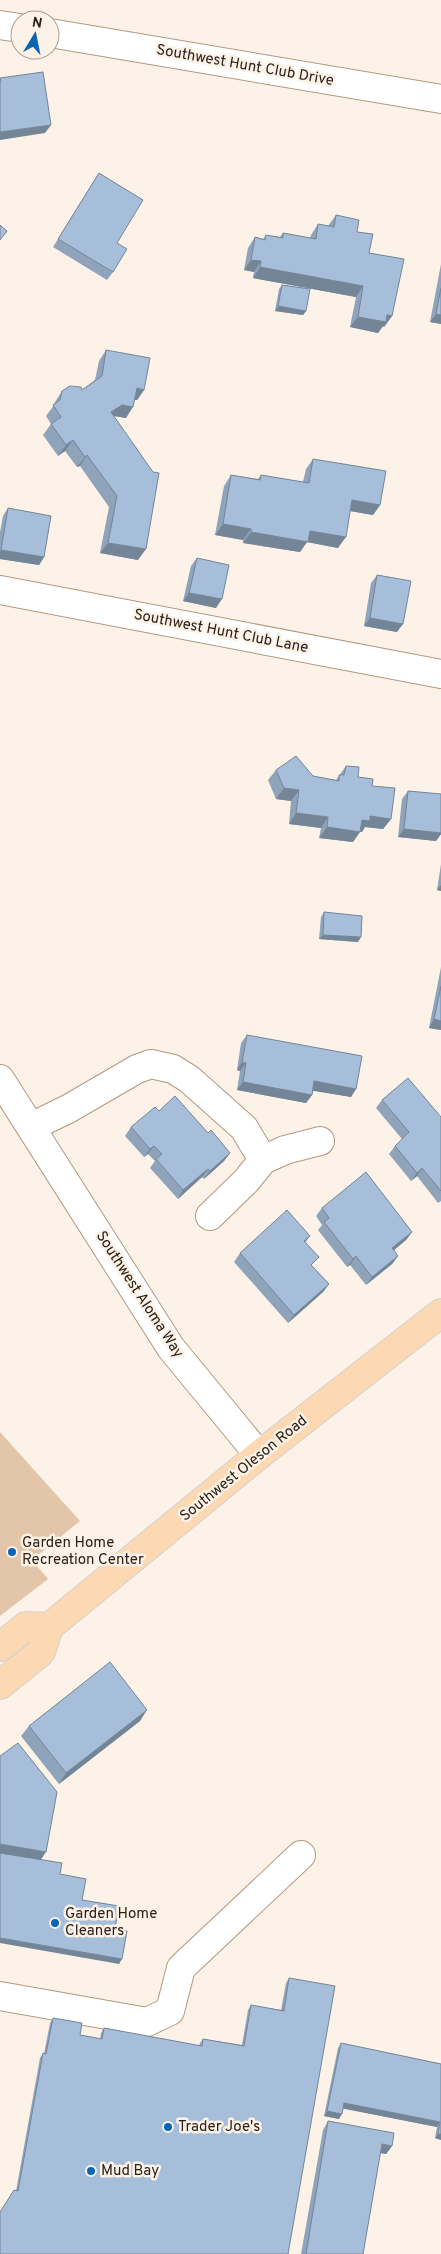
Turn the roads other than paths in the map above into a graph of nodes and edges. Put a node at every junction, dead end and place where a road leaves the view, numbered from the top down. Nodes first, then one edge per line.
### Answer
1 (60, 36) edge
2 (441, 99) edge
3 (0, 590) edge
4 (441, 674) edge
5 (0, 1079) edge
6 (30, 1127) junction
7 (320, 1141) dead end
8 (262, 1160) junction
9 (210, 1216) dead end
10 (441, 1313) edge
11 (259, 1455) junction
12 (49, 1627) junction
13 (0, 1647) edge
14 (0, 1685) edge
15 (302, 1855) dead end
16 (0, 1996) edge

1 - 2 street, Southwest Hunt Club Drive
3 - 4 street, Southwest Hunt Club Lane
5 - 6 street, Southwest Aloma Way
6 - 8 street
6 - 11 street, Southwest Aloma Way
7 - 8 street
8 - 9 street
10 - 11 main road, Southwest Oleson Road
11 - 12 main road, Southwest Oleson Road
12 - 13 main road
12 - 14 main road
15 - 16 street

